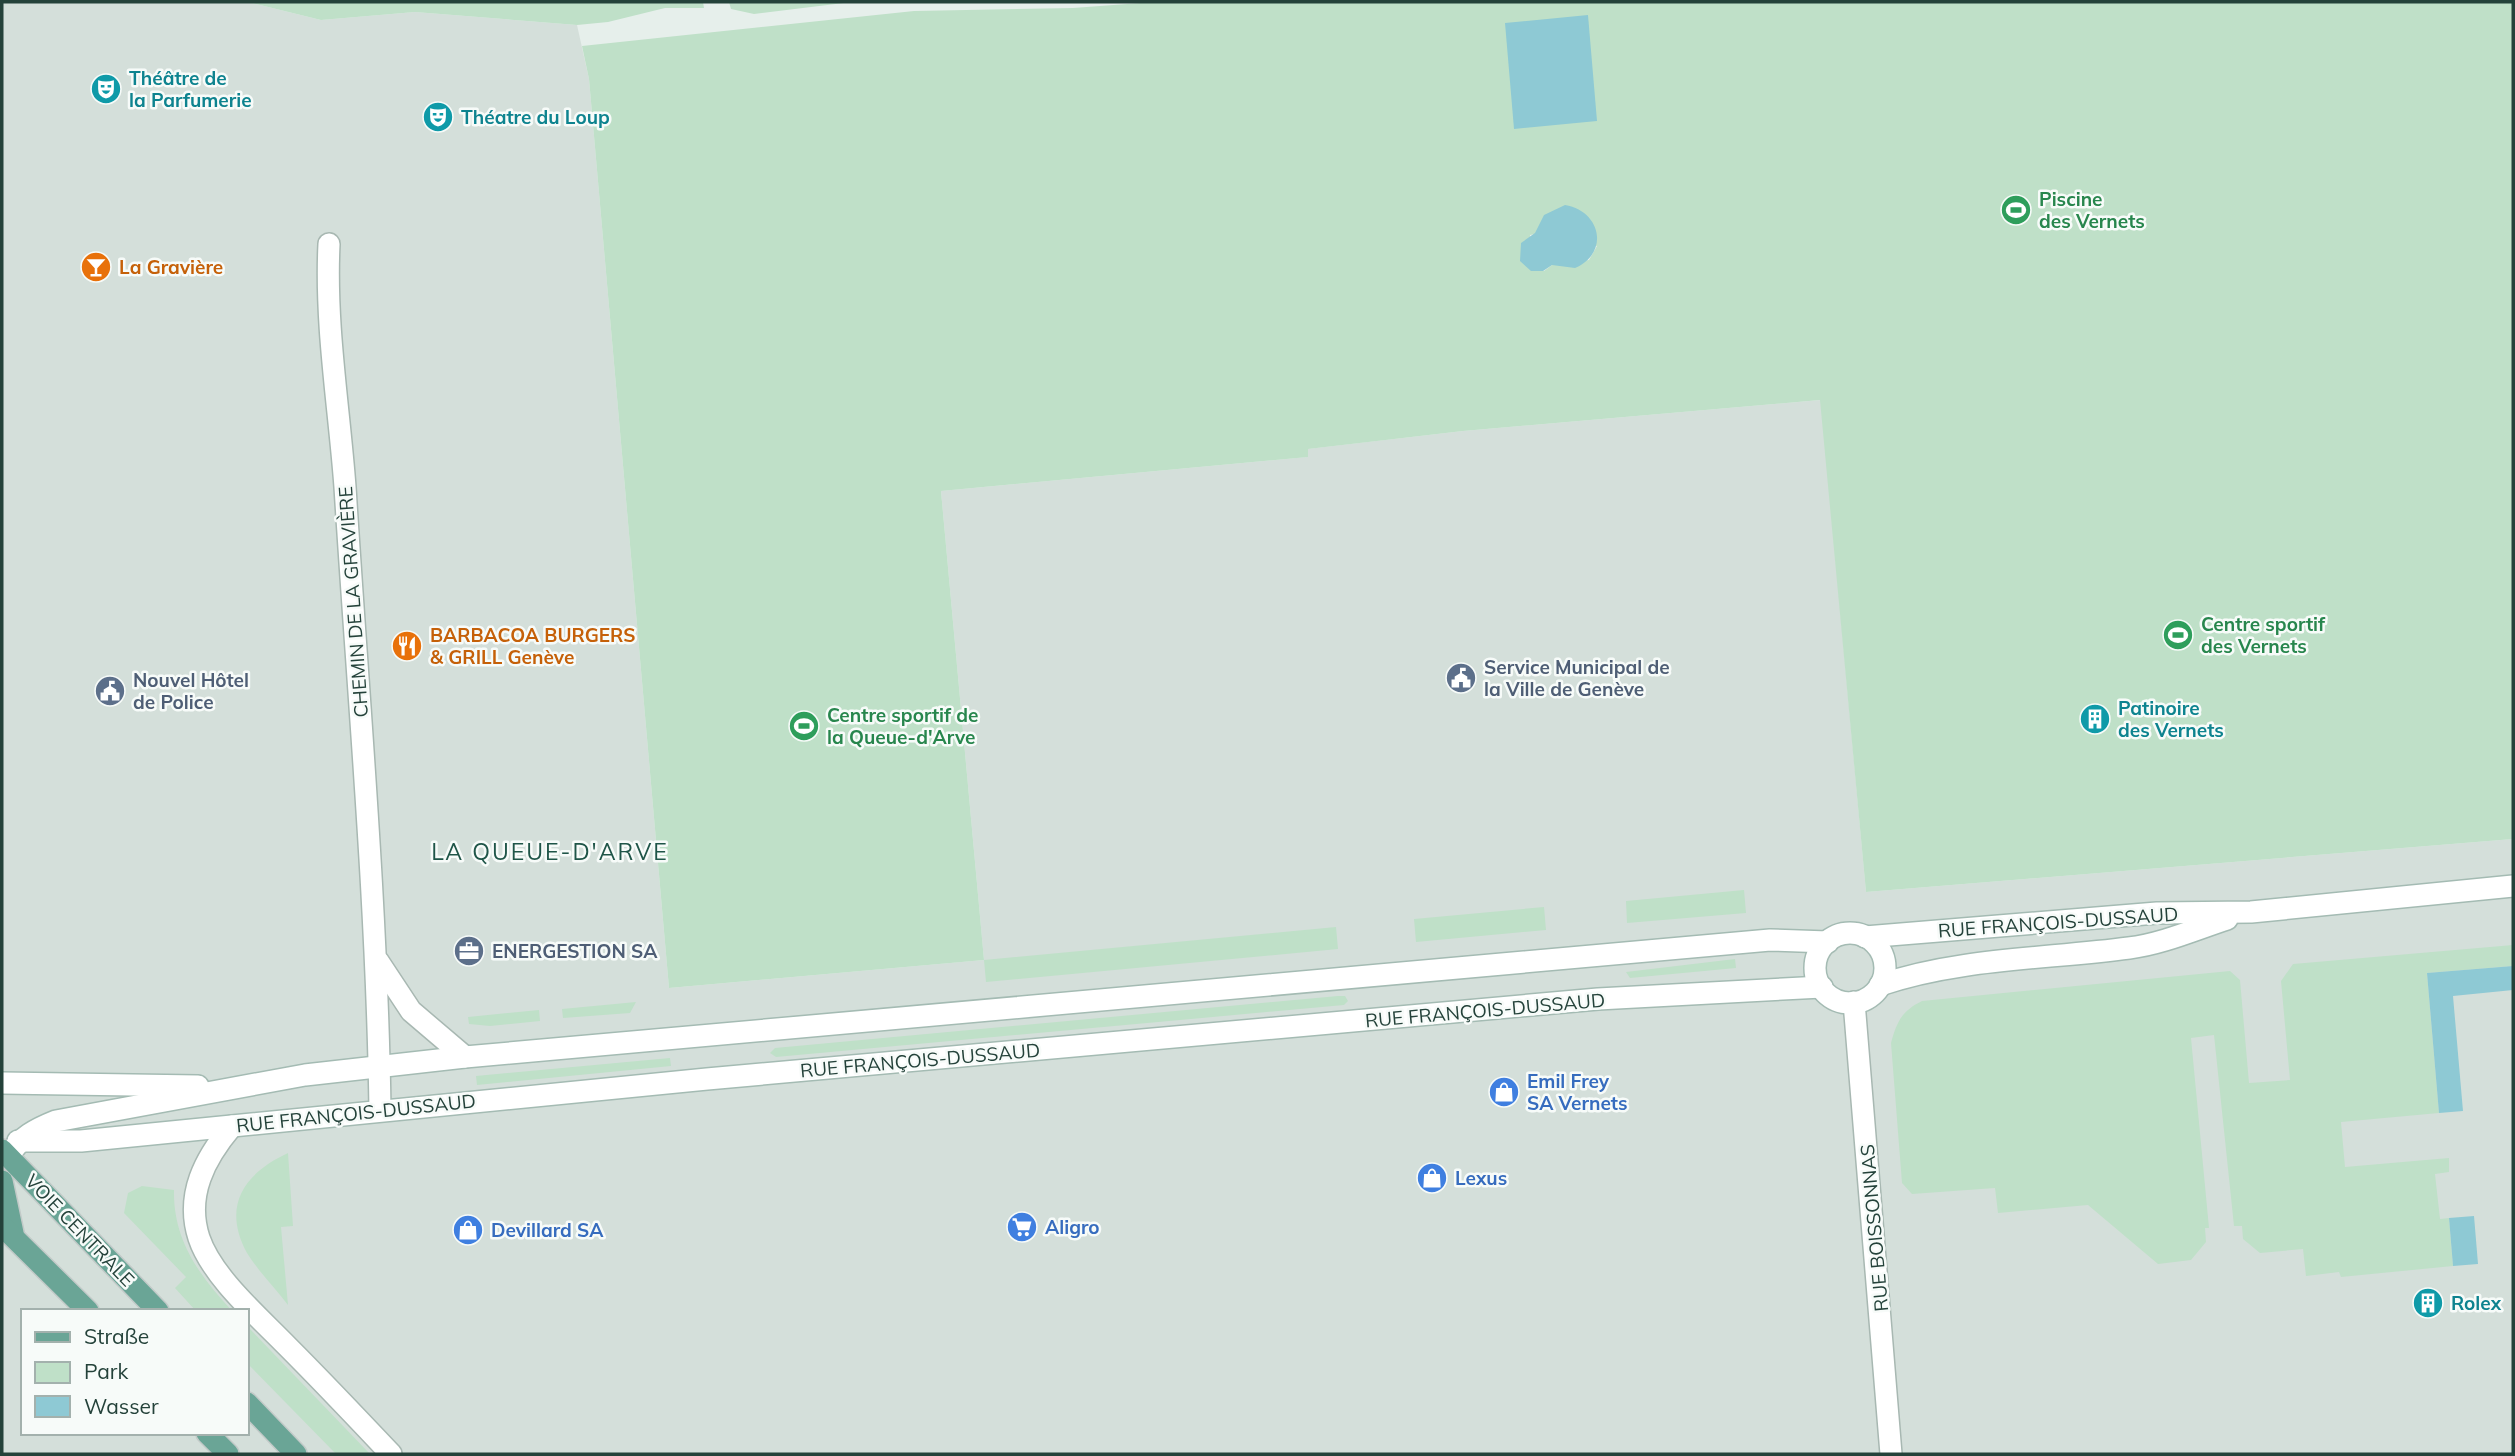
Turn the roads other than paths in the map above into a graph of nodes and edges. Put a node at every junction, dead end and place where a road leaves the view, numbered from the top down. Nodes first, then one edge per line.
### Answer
1 (329, 244) dead end
2 (2513, 886) edge
3 (2251, 912) junction
4 (1865, 937) junction
5 (1828, 942) junction
6 (377, 960) junction
7 (1880, 985) junction
8 (1822, 987) junction
9 (1854, 1002) junction
10 (465, 1057) junction
11 (380, 1067) junction
12 (2, 1083) edge
13 (242, 1087) junction
14 (380, 1110) junction
15 (232, 1126) junction
16 (8, 1147) edge
17 (2, 1179) edge
18 (7, 1230) edge
19 (86, 1309) edge
20 (156, 1309) edge
21 (248, 1404) edge
22 (209, 1435) edge
23 (228, 1454) edge
24 (296, 1454) edge
25 (391, 1454) edge
26 (1891, 1454) edge

1 - 6 main road, CHEMIN DE LA GRAVIÈRE
2 - 3 main road, RUE FRANÇOIS-DUSSAUD
3 - 4 main road, RUE FRANÇOIS-DUSSAUD
3 - 7 main road, RUE FRANÇOIS-DUSSAUD
4 - 5 main road, RUE FRANÇOIS-DUSSAUD
4 - 7 main road
5 - 8 main road
5 - 10 main road, RUE FRANÇOIS-DUSSAUD
6 - 10 main road, CHEMIN DE LA GRAVIÈRE
6 - 11 main road, CHEMIN DE LA GRAVIÈRE
7 - 9 main road, RUE FRANÇOIS-DUSSAUD
8 - 9 main road, RUE FRANÇOIS-DUSSAUD
8 - 14 main road, RUE FRANÇOIS-DUSSAUD
9 - 26 main road, RUE BOISSONNAS
10 - 11 main road, RUE FRANÇOIS-DUSSAUD
11 - 13 main road, RUE FRANÇOIS-DUSSAUD
11 - 14 main road, CHEMIN DE LA GRAVIÈRE
12 - 13 main road, RUE FRANÇOIS-DUSSAUD
13 - 16 main road, RUE FRANÇOIS-DUSSAUD
14 - 15 main road, RUE FRANÇOIS-DUSSAUD
15 - 16 main road, RUE FRANÇOIS-DUSSAUD
15 - 25 main road
16 - 17 main road
16 - 20 main road, VOIE CENTRALE
17 - 18 main road
18 - 19 main road
21 - 24 main road
22 - 23 main road

